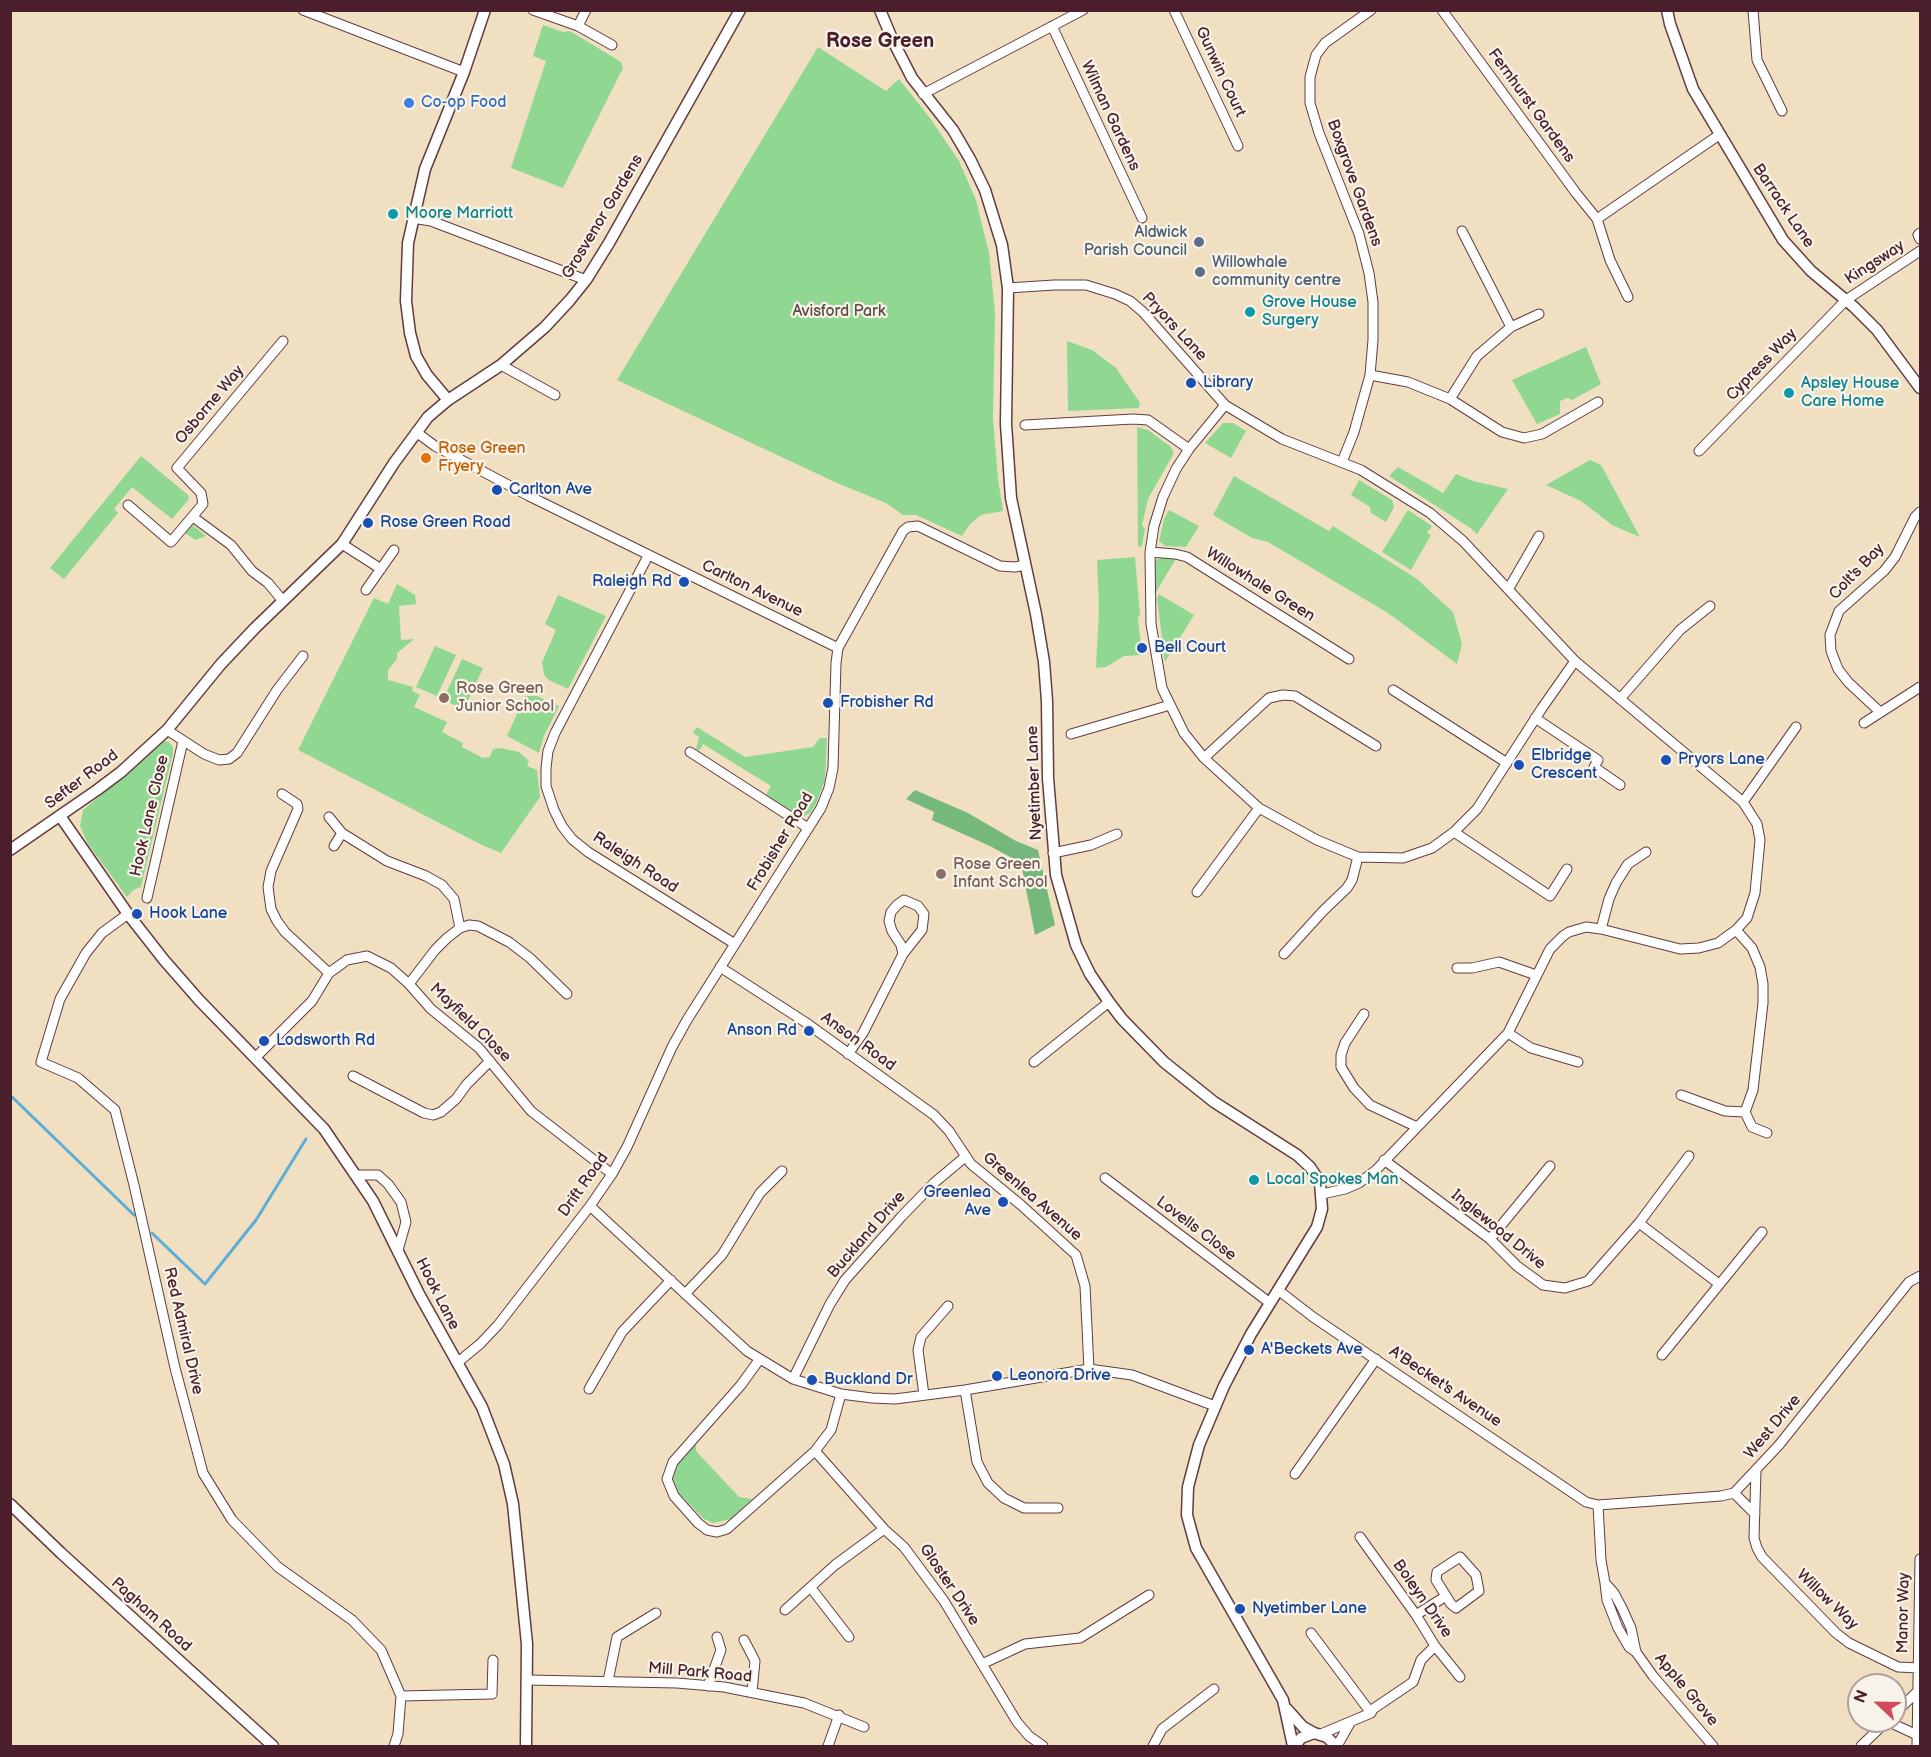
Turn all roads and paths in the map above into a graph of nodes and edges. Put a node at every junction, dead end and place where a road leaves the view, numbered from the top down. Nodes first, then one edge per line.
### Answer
1 (303, 10) edge
2 (485, 10) edge
3 (533, 10) edge
4 (586, 10) edge
5 (740, 10) edge
6 (880, 10) edge
7 (1083, 10) edge
8 (1174, 10) edge
9 (1371, 10) edge
10 (1442, 10) edge
11 (1667, 10) edge
12 (1753, 10) edge
13 (578, 26) junction
14 (1052, 26) junction
15 (612, 45) dead end
16 (464, 72) junction
17 (923, 94) junction
18 (1782, 111) dead end
19 (1719, 135) junction
20 (1238, 146) dead end
21 (412, 218) junction
22 (1142, 218) dead end
23 (1597, 219) junction
24 (1462, 231) dead end
25 (1920, 233) edge
26 (1920, 239) edge
27 (1920, 251) edge
28 (586, 280) junction
29 (1008, 288) junction
30 (1628, 297) dead end
31 (1846, 300) junction
32 (1539, 314) dead end
33 (1511, 327) junction
34 (283, 341) dead end
35 (501, 365) junction
36 (1370, 375) junction
37 (1920, 388) edge
38 (555, 395) dead end
39 (1450, 399) junction
40 (448, 400) junction
41 (1598, 402) dead end
42 (1226, 405) junction
43 (1025, 425) dead end
44 (416, 432) junction
45 (1189, 449) junction
46 (1699, 451) dead end
47 (1342, 462) junction
48 (128, 505) dead end
49 (1920, 512) edge
50 (193, 517) junction
51 (1539, 536) dead end
52 (342, 544) junction
53 (394, 550) dead end
54 (1150, 552) junction
55 (648, 556) junction
56 (1024, 565) junction
57 (381, 569) junction
58 (1509, 588) junction
59 (366, 590) dead end
60 (283, 601) junction
61 (1710, 606) dead end
62 (838, 648) junction
63 (303, 656) dead end
64 (1349, 659) dead end
65 (1575, 661) junction
66 (1920, 687) edge
67 (1393, 690) dead end
68 (1620, 699) junction
69 (1170, 705) junction
70 (1880, 712) junction
71 (1535, 718) junction
72 (1864, 723) dead end
73 (1796, 727) dead end
74 (167, 730) junction
75 (1071, 734) dead end
76 (183, 741) junction
77 (1376, 746) dead end
78 (690, 752) dead end
79 (1204, 758) junction
80 (1507, 763) junction
81 (1620, 785) dead end
82 (282, 794) dead end
83 (1743, 802) junction
84 (1259, 807) junction
85 (60, 816) junction
86 (329, 817) dead end
87 (808, 828) junction
88 (1454, 832) junction
89 (342, 833) junction
90 (1117, 834) dead end
91 (334, 846) dead end
92 (10, 850) edge
93 (1646, 852) dead end
94 (1053, 853) junction
95 (1358, 857) junction
96 (1567, 869) dead end
97 (1197, 892) dead end
98 (147, 898) dead end
99 (128, 914) junction
100 (460, 928) junction
101 (1601, 929) junction
102 (1736, 930) junction
103 (735, 944) junction
104 (903, 954) junction
105 (1284, 954) dead end
106 (720, 967) junction
107 (1457, 968) dead end
108 (330, 973) junction
109 (1536, 975) junction
110 (409, 984) junction
111 (567, 994) dead end
112 (700, 1000) joint
113 (1109, 1002) junction
114 (1364, 1014) dead end
115 (1508, 1033) junction
116 (848, 1054) junction
117 (256, 1057) junction
118 (490, 1060) junction
119 (1034, 1062) dead end
120 (1578, 1062) dead end
121 (353, 1076) dead end
122 (1681, 1095) dead end
123 (1745, 1112) junction
124 (1417, 1127) junction
125 (1767, 1133) dead end
126 (1689, 1156) dead end
127 (965, 1157) junction
128 (1384, 1160) junction
129 (1550, 1166) dead end
130 (782, 1171) dead end
131 (356, 1174) junction
132 (612, 1174) junction
133 (1105, 1178) dead end
134 (1322, 1194) junction
135 (590, 1206) junction
136 (1639, 1224) junction
137 (1762, 1232) dead end
138 (1490, 1239) junction
139 (398, 1250) junction
140 (1920, 1276) edge
141 (670, 1280) junction
142 (1719, 1284) junction
143 (1278, 1290) junction
144 (685, 1294) junction
145 (1270, 1303) junction
146 (948, 1306) dead end
147 (1662, 1355) dead end
148 (1377, 1359) junction
149 (759, 1360) junction
150 (457, 1363) junction
151 (1089, 1369) junction
152 (793, 1379) junction
153 (589, 1389) dead end
154 (965, 1390) junction
155 (841, 1394) junction
156 (924, 1395) junction
157 (1215, 1406) junction
158 (815, 1451) junction
159 (1756, 1470) junction
160 (1295, 1474) dead end
161 (1734, 1493) junction
162 (10, 1504) edge
163 (1598, 1505) junction
164 (1058, 1508) dead end
165 (1755, 1514) junction
166 (884, 1529) junction
167 (1360, 1537) dead end
168 (1920, 1559) edge
169 (811, 1588) junction
170 (1149, 1595) dead end
171 (1446, 1596) junction
172 (785, 1610) dead end
173 (656, 1613) dead end
174 (1416, 1615) junction
175 (1311, 1633) dead end
176 (717, 1637) dead end
177 (849, 1637) dead end
178 (744, 1640) dead end
179 (1435, 1646) junction
180 (493, 1660) dead end
181 (982, 1664) junction
182 (1918, 1668) junction
183 (1460, 1677) dead end
184 (528, 1680) junction
185 (608, 1681) junction
186 (708, 1686) junction
187 (1214, 1689) dead end
188 (1918, 1691) junction
189 (752, 1692) junction
190 (401, 1696) junction
191 (1907, 1702) edge
192 (1287, 1709) junction
193 (1919, 1711) edge
194 (1371, 1713) junction
195 (839, 1715) junction
196 (1350, 1723) junction
197 (864, 1727) dead end
198 (1907, 1730) edge
199 (1875, 1733) edge
200 (1317, 1734) junction
201 (1917, 1735) junction
202 (273, 1746) edge
203 (394, 1746) edge
204 (526, 1746) edge
205 (828, 1746) edge
206 (1043, 1746) edge
207 (1153, 1746) edge
208 (1294, 1746) edge
209 (1337, 1746) edge
210 (1713, 1746) edge
211 (1861, 1746) edge
212 (1917, 1746) edge

1 - 16 street
2 - 16 street
3 - 13 street
4 - 13 street
5 - 28 street, Grosvenor Gardens
6 - 17 street, Nyetimber Lane
7 - 14 street
8 - 20 street, Gunwin Court
9 - 36 street, Boxgrove Gardens
10 - 23 street, Fernhurst Gardens
11 - 19 street, Barrack Lane
12 - 18 street
13 - 15 street
14 - 17 street
14 - 22 street, Wilman Gardens
16 - 21 street
17 - 29 street, Nyetimber Lane
19 - 23 street
19 - 31 street, Barrack Lane
21 - 28 street
21 - 40 street
23 - 30 street, Fernhurst Gardens
24 - 33 street
25 - 26 street
27 - 31 street, Kingsway
28 - 35 street, Grosvenor Gardens
29 - 42 street, Pryors Lane
29 - 56 street, Nyetimber Lane
31 - 37 street, Barrack Lane
31 - 46 street, Cypress Way
32 - 33 street
33 - 39 street
34 - 50 street, Osborne Way
35 - 38 street
35 - 40 street, Grosvenor Gardens
36 - 39 street
36 - 47 street, Boxgrove Gardens
39 - 41 street
40 - 44 street
42 - 45 street
42 - 47 street, Pryors Lane
43 - 45 street
44 - 52 street
44 - 55 street, Carlton Avenue
45 - 54 street
47 - 58 street, Pryors Lane
48 - 50 street, Osborne Way
49 - 70 street, Colt's Bay
50 - 60 street
51 - 58 street
52 - 57 street
52 - 60 street
53 - 57 street
54 - 64 street, Willowhale Green
54 - 69 street
55 - 62 street, Carlton Avenue
55 - 103 street, Raleigh Road
56 - 62 street
56 - 94 street, Nyetimber Lane
57 - 59 street
58 - 65 street, Pryors Lane
60 - 74 street
61 - 68 street
62 - 87 street, Frobisher Road
63 - 76 street
65 - 68 street, Pryors Lane
65 - 71 street
66 - 70 street
67 - 80 street
68 - 83 street, Pryors Lane
69 - 75 street
69 - 79 street
70 - 72 street
71 - 80 street
71 - 81 street
73 - 83 street
74 - 76 street
74 - 85 street, Sefter Road
76 - 98 street, Hook Lane Close
77 - 79 street
78 - 87 street
79 - 84 street
80 - 88 street
82 - 108 street
83 - 102 street, Pryors Lane
84 - 95 street
84 - 97 street
85 - 92 street, Sefter Road
85 - 99 street, Hook Lane
86 - 89 street
87 - 103 street, Frobisher Road
88 - 95 street
88 - 96 street
89 - 91 street
89 - 100 street
90 - 94 street
93 - 101 street
94 - 113 street, Nyetimber Lane
95 - 105 street
99 - 117 street, Hook Lane
99 - 190 street, Red Admiral Drive
100 - 110 street, Mayfield Close
100 - 111 street
101 - 102 street, Pryors Lane
101 - 109 street, Pryors Lane
102 - 123 street
103 - 106 street, Frobisher Road
104 - 104 street
104 - 116 street
106 - 112 street, Frobisher Road
106 - 116 street, Anson Road
107 - 109 street
108 - 110 street
108 - 117 street
109 - 115 street, Pryors Lane
110 - 118 street, Mayfield Close
112 - 132 street, Drift Road
113 - 119 street
113 - 134 street, Nyetimber Lane
114 - 124 street
115 - 120 street
115 - 124 street, Pryors Lane
116 - 127 street, Anson Road
117 - 131 street, Hook Lane
118 - 121 street
118 - 132 street, Mayfield Close
122 - 123 street
123 - 125 street
124 - 128 street, Pryors Lane
126 - 136 street, Inglewood Drive
127 - 151 street, Greenlea Avenue
127 - 152 street, Buckland Drive
128 - 134 street, Pryors Lane
128 - 138 street, Inglewood Drive
129 - 138 street
130 - 144 street
131 - 139 street, Hook Lane
131 - 139 street
132 - 135 street, Drift Road
133 - 145 street, Lovells Close
134 - 143 street
135 - 141 street
135 - 150 street, Drift Road
136 - 138 street, Inglewood Drive
136 - 142 street
137 - 142 street
139 - 150 street, Hook Lane
140 - 159 street, West Drive
141 - 144 street
141 - 153 street
142 - 147 street
143 - 145 street
143 - 148 street, A'Becket's Avenue
144 - 149 street
145 - 157 street
146 - 156 street
148 - 160 street
148 - 163 street, A'Becket's Avenue
149 - 152 street
149 - 158 street
150 - 184 street, Hook Lane
151 - 154 street
151 - 157 street
152 - 155 street
154 - 156 street
154 - 164 street
155 - 156 street
155 - 158 street
157 - 192 street
158 - 166 street, Gloster Drive
159 - 161 street, West Drive
159 - 165 street, Willow Way
161 - 163 street
161 - 165 street
162 - 202 street, Pagham Road
163 - 210 street, Apple Grove
165 - 182 street, Willow Way
166 - 169 street
166 - 181 street, Gloster Drive
167 - 174 street, Boleyn Drive
168 - 182 street, Manor Way
169 - 172 street
169 - 177 street
170 - 181 street
171 - 171 street
171 - 174 street
173 - 185 street
174 - 179 street, Boleyn Drive
175 - 194 street
176 - 186 street
178 - 189 street
179 - 183 street, Boleyn Drive
179 - 194 street
180 - 190 street
181 - 206 street, Gloster Drive
182 - 188 street, Manor Way
184 - 185 street, Mill Park Road
184 - 204 street, Hook Lane
185 - 186 street, Mill Park Road
186 - 189 street, Mill Park Road
187 - 207 street
188 - 191 street
188 - 193 street, Manor Way
189 - 195 street, Mill Park Road
190 - 203 street, Red Admiral Drive
192 - 200 street
192 - 208 street
193 - 201 street, Manor Way
194 - 196 street
195 - 197 street, Mill Park Road
195 - 205 street
196 - 200 street
196 - 209 street
198 - 201 street
199 - 211 street
200 - 208 street
200 - 209 street
201 - 212 street, Manor Way

